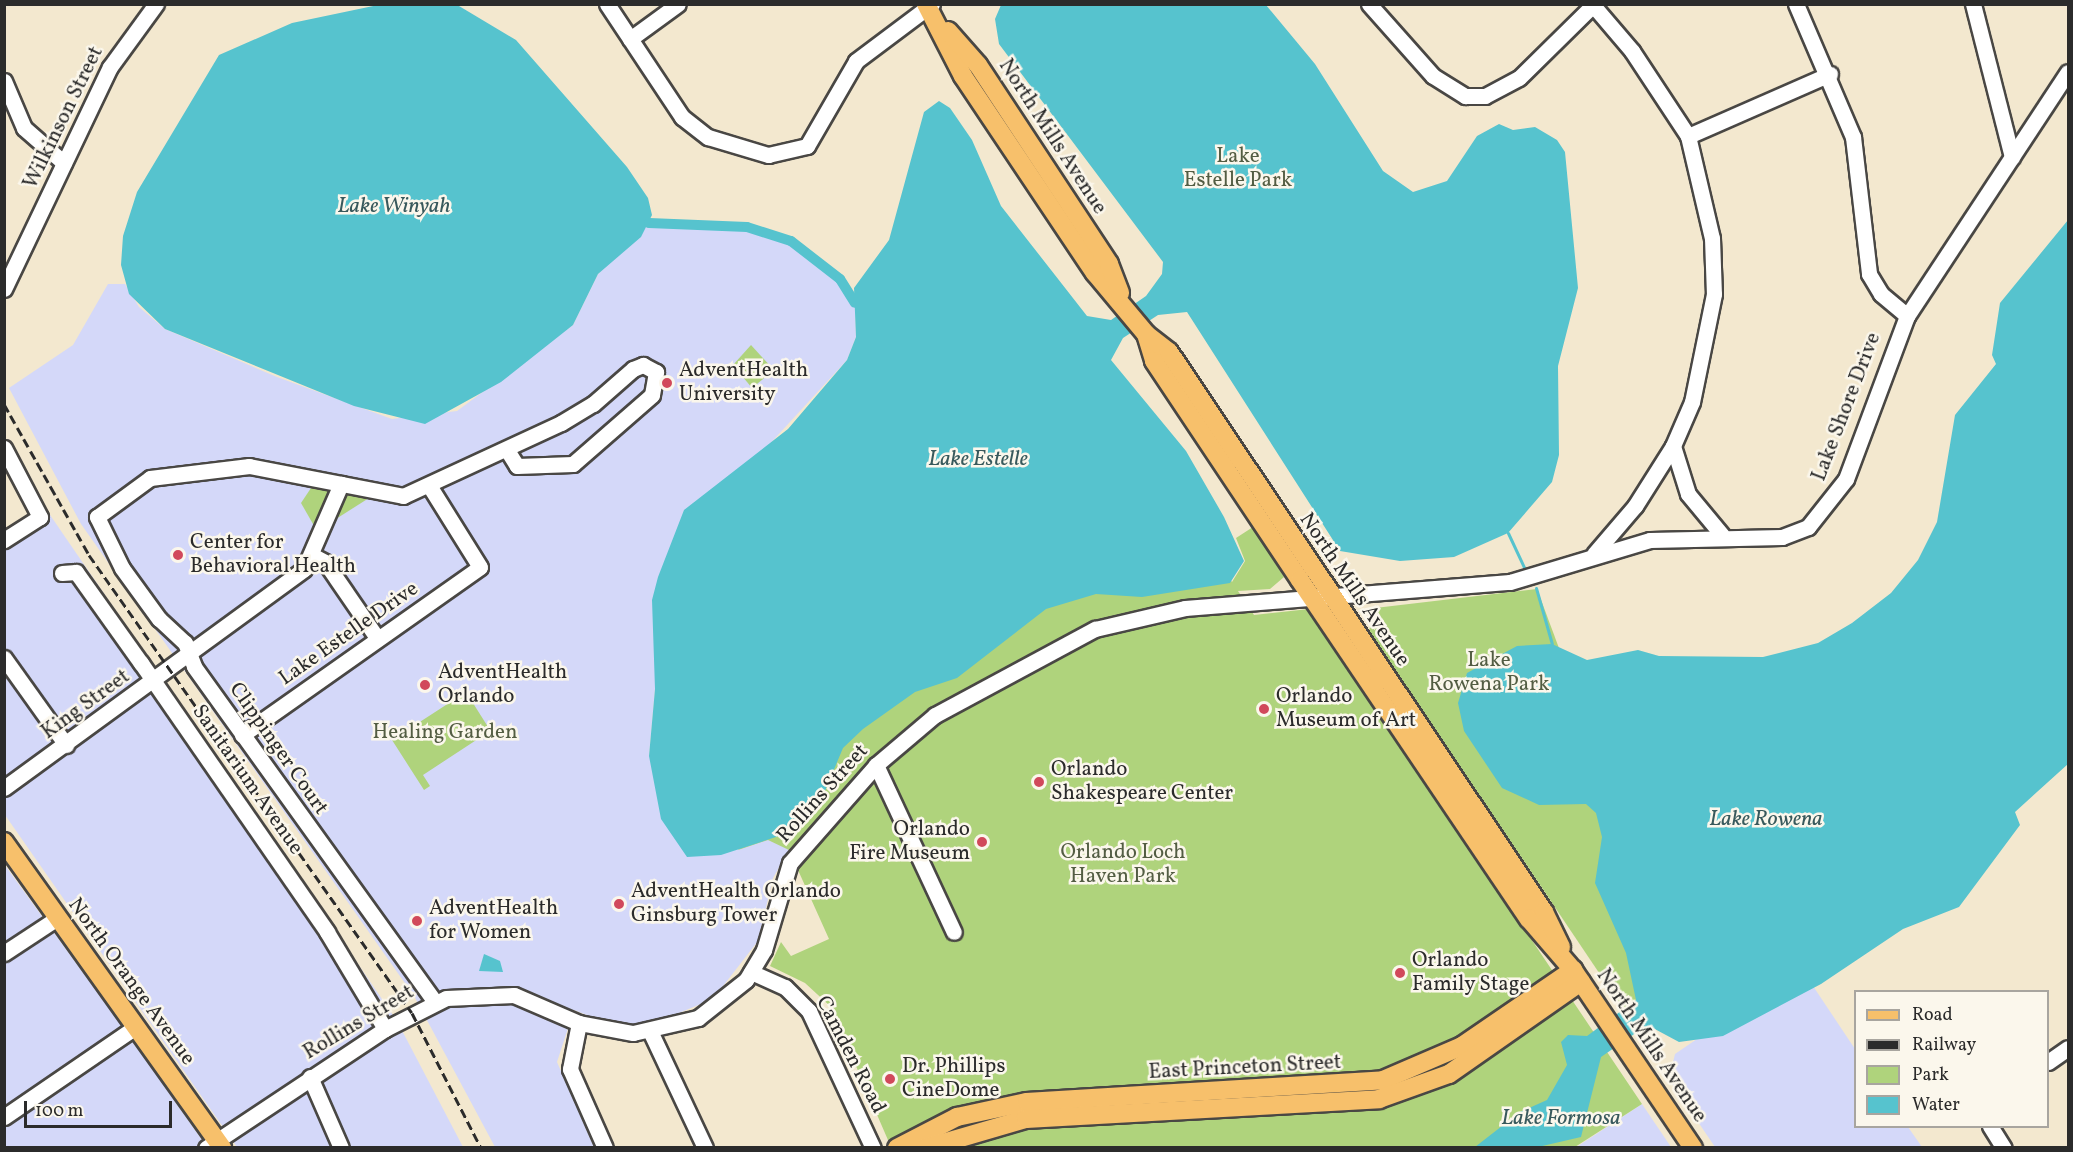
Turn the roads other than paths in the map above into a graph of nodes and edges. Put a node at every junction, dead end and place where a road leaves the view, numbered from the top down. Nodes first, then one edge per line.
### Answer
1 (156, 4) edge
2 (607, 4) edge
3 (678, 4) edge
4 (1369, 4) edge
5 (1796, 4) edge
6 (1974, 4) edge
7 (1592, 5) edge
8 (928, 6) edge
9 (630, 39) junction
10 (2068, 72) edge
11 (1830, 74) junction
12 (4, 81) edge
13 (1688, 136) junction
14 (2012, 157) junction
15 (64, 163) junction
16 (4, 289) edge
17 (1906, 316) junction
18 (1146, 334) junction
19 (1673, 446) junction
20 (4, 448) edge
21 (507, 450) junction
22 (341, 484) junction
23 (430, 487) junction
24 (1722, 535) junction
25 (4, 540) edge
26 (1594, 554) junction
27 (312, 555) junction
28 (62, 573) dead end
29 (1331, 596) junction
30 (1311, 597) junction
31 (371, 643) junction
32 (191, 655) junction
33 (4, 658) edge
34 (153, 682) junction
35 (242, 735) junction
36 (66, 746) junction
37 (876, 765) junction
38 (4, 788) edge
39 (4, 842) edge
40 (57, 918) junction
41 (954, 932) dead end
42 (4, 953) edge
43 (751, 972) junction
44 (1577, 976) junction
45 (435, 1002) junction
46 (579, 1023) junction
47 (134, 1028) junction
48 (385, 1029) junction
49 (651, 1033) junction
50 (2068, 1048) edge
51 (2049, 1061) edge
52 (310, 1077) junction
53 (1148, 1104) junction
54 (4, 1117) edge
55 (1991, 1128) edge
56 (215, 1145) edge
57 (341, 1148) edge
58 (604, 1148) edge
59 (705, 1148) edge
60 (873, 1148) edge
61 (897, 1148) edge
62 (926, 1148) edge
63 (1693, 1148) edge
64 (2004, 1148) edge

1 - 15 street, Wilkinson Street
2 - 9 street
3 - 9 street
4 - 7 street
5 - 11 street
6 - 14 street
7 - 13 street
8 - 9 street
8 - 18 main road, North Mills Avenue
10 - 14 street, Lake Shore Drive
11 - 13 street
11 - 17 street
12 - 15 street
13 - 19 street
14 - 17 street, Lake Shore Drive
15 - 16 street, Wilkinson Street
17 - 24 street, Lake Shore Drive
18 - 29 main road, North Mills Avenue
18 - 30 main road, North Mills Avenue
19 - 24 street
19 - 26 street
20 - 25 street
21 - 21 street
21 - 23 street
22 - 23 street
22 - 27 street, King Street
22 - 32 street, Clippinger Court
23 - 31 street, Lake Estelle Drive
24 - 26 street, Lake Shore Drive
26 - 29 street, Lake Shore Drive
27 - 31 street
27 - 32 street, King Street
28 - 34 street, Sanitarium Avenue
29 - 30 street, Rollins Street
29 - 44 main road, North Mills Avenue
30 - 37 street, Rollins Street
30 - 44 main road, North Mills Avenue
31 - 35 street, Lake Estelle Drive
32 - 34 street, King Street
32 - 35 street, Clippinger Court
33 - 36 street
34 - 36 street, King Street
34 - 48 street, Sanitarium Avenue
35 - 45 street, Clippinger Court
36 - 38 street, King Street
37 - 41 street
37 - 43 street, Rollins Street
39 - 40 main road, North Orange Avenue
40 - 42 street
40 - 47 main road, North Orange Avenue
43 - 49 street, Rollins Street
43 - 60 street, Camden Road
44 - 53 main road, East Princeton Street
44 - 63 main road, North Mills Avenue
45 - 46 street, Rollins Street
45 - 48 street, Rollins Street
46 - 49 street, Rollins Street
46 - 58 street
47 - 54 street
47 - 56 main road, North Orange Avenue
48 - 52 street, Rollins Street
49 - 59 street
50 - 51 street
52 - 56 street, Rollins Street
52 - 57 street
53 - 61 main road, East Princeton Street
53 - 62 main road, East Princeton Street
55 - 64 street

